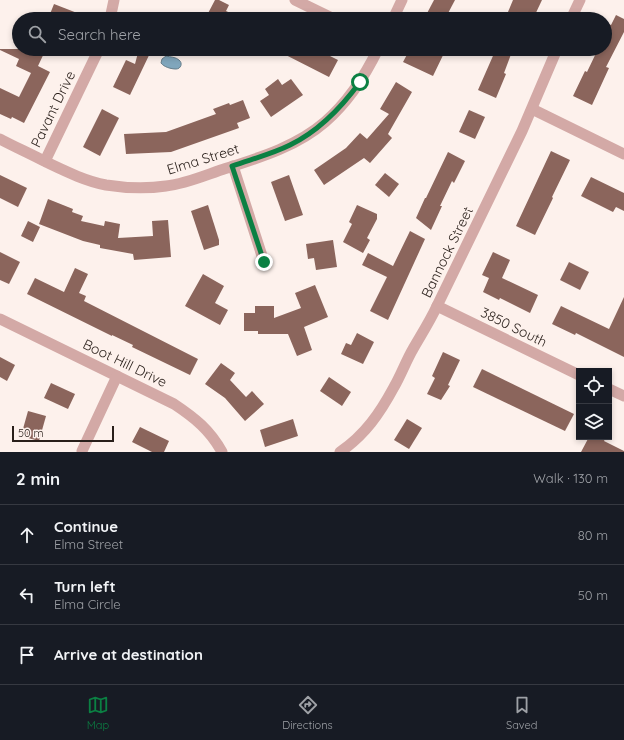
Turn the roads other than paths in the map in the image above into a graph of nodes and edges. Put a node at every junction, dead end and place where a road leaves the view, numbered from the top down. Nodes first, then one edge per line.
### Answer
1 (114, 0) edge
2 (295, 0) edge
3 (402, 0) edge
4 (580, 0) edge
5 (111, 12) edge
6 (320, 12) edge
7 (396, 12) edge
8 (574, 12) edge
9 (96, 56) edge
10 (374, 56) edge
11 (555, 56) edge
12 (532, 109) junction
13 (0, 139) edge
14 (624, 154) edge
15 (45, 161) junction
16 (232, 166) junction
17 (264, 262) dead end
18 (437, 306) junction
19 (0, 319) edge
20 (576, 374) edge
21 (117, 376) junction
22 (612, 390) edge
23 (624, 396) edge
24 (355, 448) edge
25 (82, 451) dead end
26 (222, 452) edge
27 (340, 452) edge

1 - 5 street
2 - 6 street
3 - 7 street
4 - 8 street
9 - 15 street, Pavant Drive
10 - 16 street, Elma Street
11 - 12 street, Bannock Street
12 - 14 street
12 - 18 street, Bannock Street
13 - 15 street, Elma Street
15 - 16 street, Elma Street
16 - 17 street
18 - 20 street, 3850 South
18 - 24 street, Bannock Street
19 - 21 street, Boot Hill Drive
21 - 25 street
21 - 26 street, Boot Hill Drive
22 - 23 street
24 - 27 street, Bannock Street

